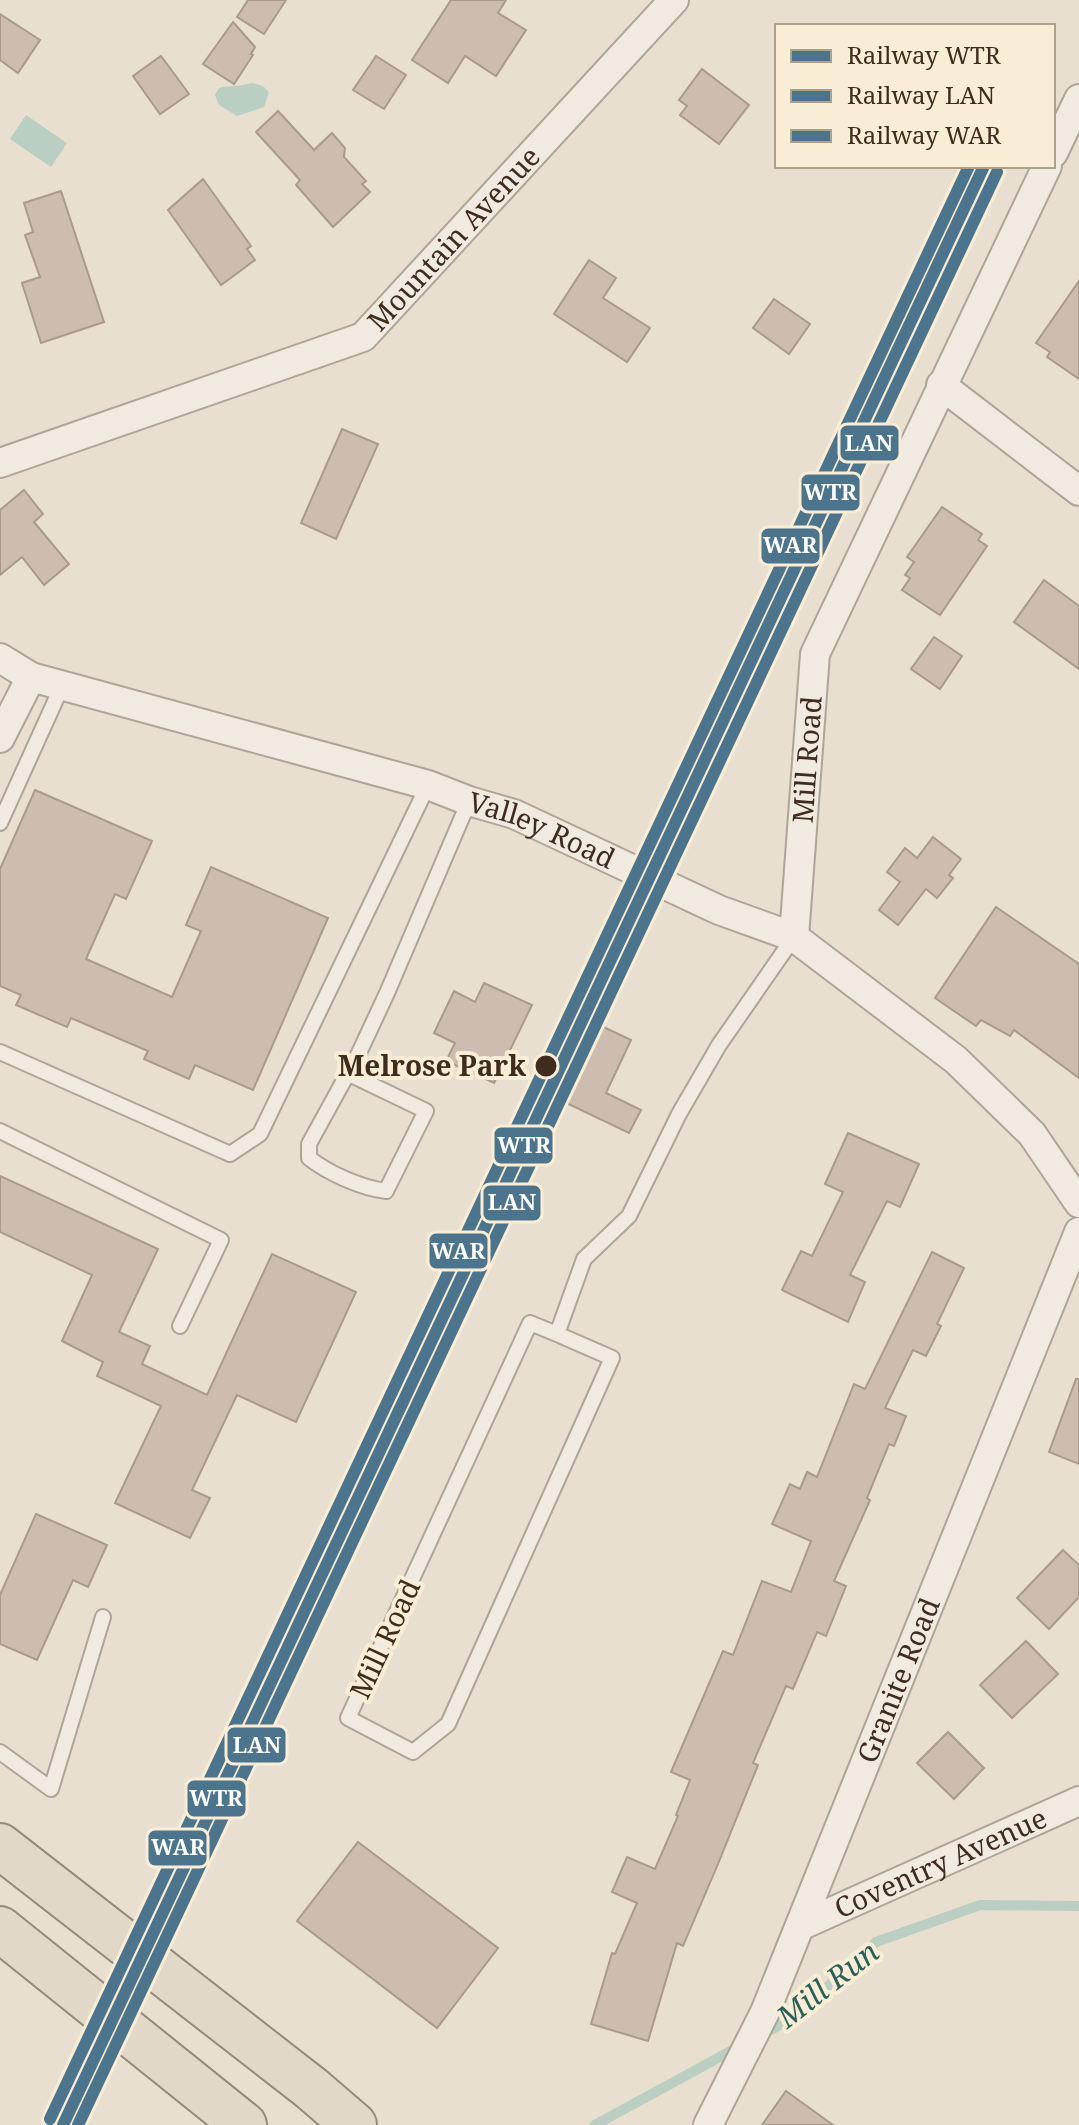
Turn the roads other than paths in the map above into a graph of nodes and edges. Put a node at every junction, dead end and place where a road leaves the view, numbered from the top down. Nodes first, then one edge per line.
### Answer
1 (672, 1) edge
2 (1079, 99) edge
3 (1055, 149) edge
4 (1046, 168) edge
5 (941, 385) junction
6 (0, 463) edge
7 (1079, 491) edge
8 (0, 658) edge
9 (31, 677) junction
10 (62, 686) junction
11 (0, 738) edge
12 (428, 785) junction
13 (469, 801) junction
14 (0, 823) edge
15 (794, 937) junction
16 (0, 1052) edge
17 (347, 1073) junction
18 (0, 1131) edge
19 (1079, 1203) edge
20 (1079, 1232) edge
21 (180, 1326) dead end
22 (557, 1334) junction
23 (103, 1617) dead end
24 (0, 1752) edge
25 (1079, 1801) edge
26 (0, 1846) edge
27 (800, 1926) junction
28 (0, 1929) edge
29 (244, 2125) edge
30 (354, 2125) edge
31 (708, 2125) edge

1 - 6 street, Mountain Avenue
2 - 3 street
4 - 5 street, Mill Road
5 - 7 street
5 - 15 street, Mill Road
8 - 9 street, Valley Road
9 - 10 street, Valley Road
9 - 11 street
10 - 12 street, Valley Road
10 - 14 lane
12 - 13 street, Valley Road
12 - 16 lane
13 - 15 street, Valley Road
13 - 17 lane
15 - 19 street, Valley Road
15 - 22 lane
17 - 17 lane
18 - 21 lane
20 - 27 street, Granite Road
22 - 22 lane, Mill Road
23 - 24 lane
25 - 27 street, Coventry Avenue
26 - 30 highway
27 - 31 street, Granite Road
28 - 29 highway

